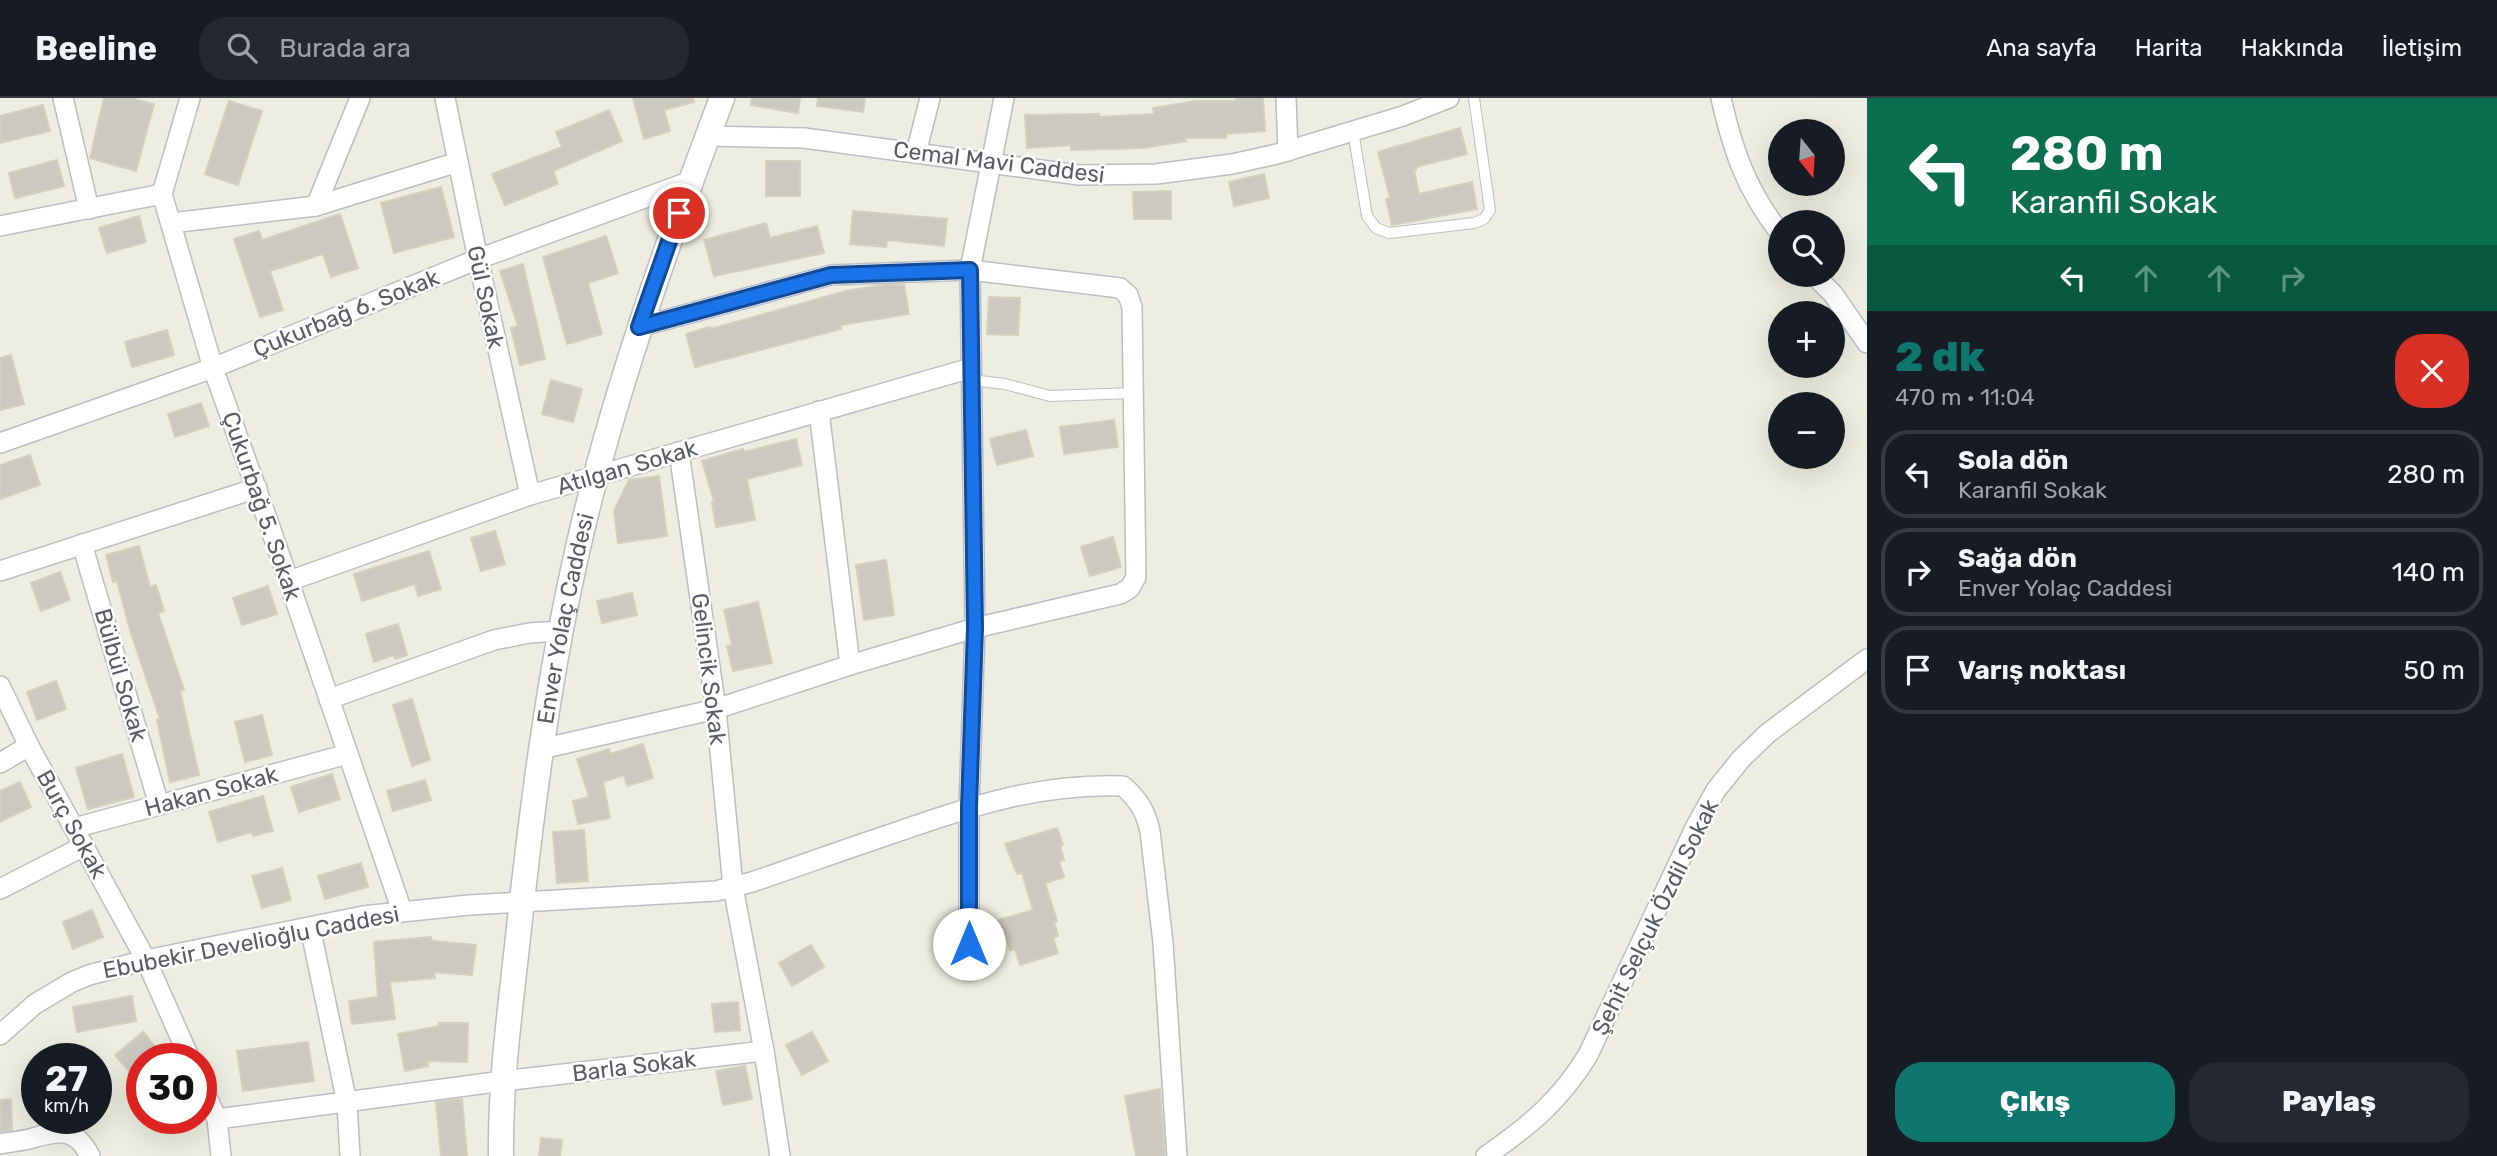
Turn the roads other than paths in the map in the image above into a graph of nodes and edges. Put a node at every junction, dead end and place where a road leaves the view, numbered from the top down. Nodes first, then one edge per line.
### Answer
1 (63, 98) edge
2 (190, 98) edge
3 (360, 98) edge
4 (445, 98) edge
5 (722, 98) edge
6 (930, 98) edge
7 (1004, 98) edge
8 (1286, 98) edge
9 (1474, 98) edge
10 (1721, 98) edge
11 (1442, 99) edge
12 (1353, 131) junction
13 (707, 135) junction
14 (1288, 151) junction
15 (916, 153) junction
16 (458, 162) junction
17 (991, 163) junction
18 (691, 181) junction
19 (162, 194) junction
20 (316, 206) junction
21 (89, 209) junction
22 (1768, 215) edge
23 (171, 223) junction
24 (0, 226) edge
25 (478, 259) junction
26 (970, 270) junction
27 (1826, 287) edge
28 (639, 327) junction
29 (1867, 343) edge
30 (214, 368) junction
31 (971, 374) junction
32 (1133, 393) junction
33 (819, 411) junction
34 (0, 443) edge
35 (679, 452) junction
36 (597, 475) junction
37 (257, 488) junction
38 (530, 495) junction
39 (82, 544) junction
40 (0, 571) edge
41 (289, 581) junction
42 (975, 628) junction
43 (560, 631) junction
44 (1867, 659) edge
45 (850, 665) junction
46 (0, 686) edge
47 (329, 699) junction
48 (716, 709) junction
49 (29, 746) junction
50 (541, 749) junction
51 (348, 754) junction
52 (0, 764) edge
53 (159, 805) junction
54 (969, 807) junction
55 (74, 828) junction
56 (84, 846) junction
57 (733, 887) junction
58 (0, 890) edge
59 (522, 902) junction
60 (402, 911) junction
61 (310, 926) junction
62 (146, 960) junction
63 (969, 971) dead end
64 (0, 1035) edge
65 (183, 1043) edge
66 (765, 1051) junction
67 (503, 1081) junction
68 (347, 1103) junction
69 (217, 1119) joint
70 (0, 1144) edge
71 (90, 1156) edge
72 (221, 1156) edge
73 (350, 1156) edge
74 (500, 1156) edge
75 (780, 1156) edge
76 (1177, 1156) edge
77 (1486, 1156) edge

1 - 21 street
2 - 19 street
3 - 20 street
4 - 16 street, Gül Sokak
5 - 13 street, Enver Yolaç Caddesi
6 - 15 street
7 - 17 street
8 - 14 street
9 - 12 lane
10 - 22 street
11 - 12 street, Cemal Mavi Caddesi
12 - 14 street, Cemal Mavi Caddesi
13 - 15 street, Cemal Mavi Caddesi
13 - 18 street, Enver Yolaç Caddesi
14 - 17 street, Cemal Mavi Caddesi
15 - 17 street, Cemal Mavi Caddesi
16 - 20 street
16 - 25 street, Gül Sokak
17 - 26 street
18 - 25 street, Çukurbağ 6. Sokak
18 - 28 street, Enver Yolaç Caddesi
19 - 21 street
19 - 23 street, Çukurbağ 5. Sokak
20 - 23 street
21 - 24 street
23 - 30 street, Çukurbağ 5. Sokak
25 - 30 street, Çukurbağ 6. Sokak
25 - 38 street, Gül Sokak
26 - 28 street
26 - 31 street
26 - 32 street
27 - 29 street
28 - 36 street, Enver Yolaç Caddesi
30 - 34 street, Çukurbağ 6. Sokak
30 - 37 street, Çukurbağ 5. Sokak
31 - 32 lane
31 - 33 street, Atılgan Sokak
31 - 42 street
32 - 42 street
33 - 35 street, Atılgan Sokak
33 - 45 street
35 - 36 street, Atılgan Sokak
35 - 48 street, Gelincik Sokak
36 - 38 street, Atılgan Sokak
36 - 43 street, Enver Yolaç Caddesi
37 - 39 street
37 - 41 street, Çukurbağ 5. Sokak
38 - 41 street, Atılgan Sokak
39 - 40 street
39 - 53 street, Bülbül Sokak
41 - 47 street, Çukurbağ 5. Sokak
42 - 45 street
42 - 54 street
43 - 47 street
43 - 50 street, Enver Yolaç Caddesi
44 - 77 street, Şehit Selçuk Özdil Sokak
45 - 48 street
46 - 49 street, Burç Sokak
47 - 51 street, Çukurbağ 5. Sokak
48 - 50 street
48 - 57 street, Gelincik Sokak
49 - 52 street
49 - 55 street, Burç Sokak
50 - 59 street, Enver Yolaç Caddesi
51 - 53 street, Hakan Sokak
51 - 60 street, Çukurbağ 5. Sokak
53 - 55 street, Hakan Sokak
54 - 57 street, Ebubekir Develioğlu Caddesi
54 - 63 street
54 - 76 street, Ebubekir Develioğlu Caddesi
55 - 56 street, Burç Sokak
56 - 58 street
56 - 62 street, Burç Sokak
57 - 59 street, Ebubekir Develioğlu Caddesi
57 - 66 street, Gelincik Sokak
59 - 60 street, Ebubekir Develioğlu Caddesi
59 - 67 street, Enver Yolaç Caddesi
60 - 61 street, Ebubekir Develioğlu Caddesi
61 - 62 street, Ebubekir Develioğlu Caddesi
61 - 68 street
62 - 64 street, Ebubekir Develioğlu Caddesi
62 - 65 street, Burç Sokak
66 - 67 street, Barla Sokak
66 - 75 street, Gelincik Sokak
67 - 68 street, Barla Sokak
67 - 74 street, Enver Yolaç Caddesi
68 - 69 street, Barla Sokak
68 - 73 street
69 - 72 street
70 - 71 street

